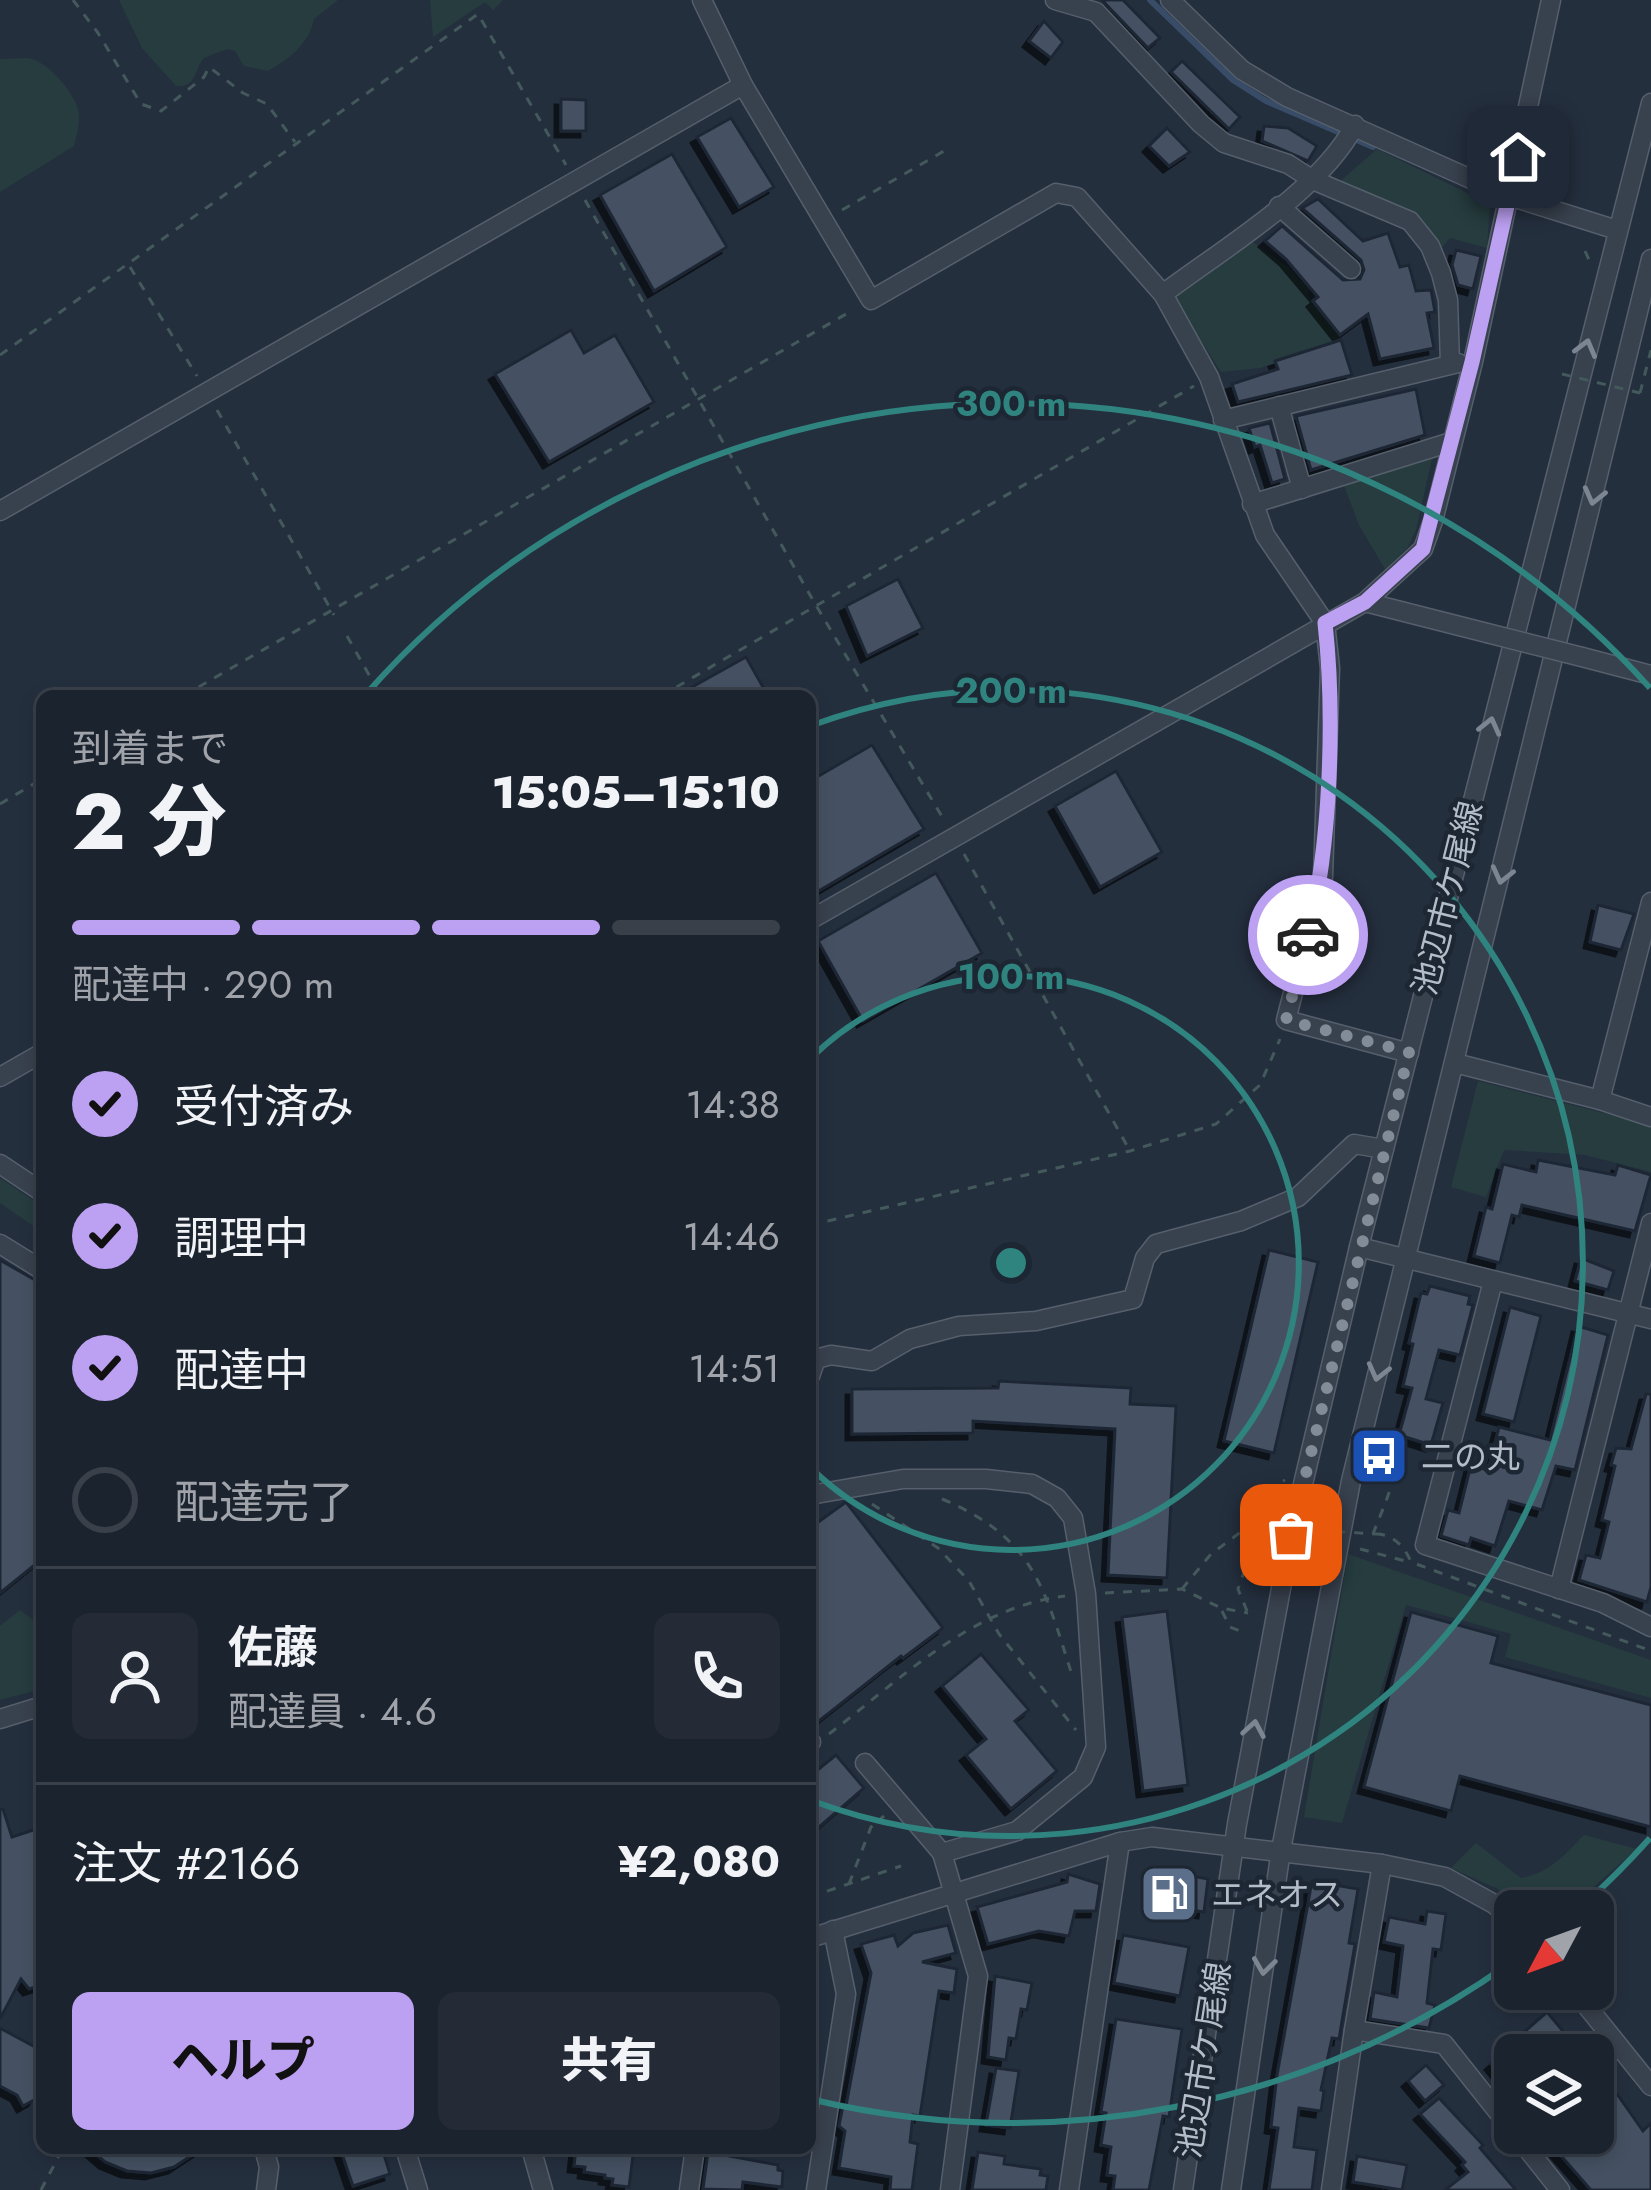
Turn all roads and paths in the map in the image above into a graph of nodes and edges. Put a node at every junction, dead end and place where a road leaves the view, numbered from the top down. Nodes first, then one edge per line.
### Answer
1 (74, 0) edge
2 (702, 0) edge
3 (1055, 0) edge
4 (1170, 0) edge
5 (1551, 0) edge
6 (743, 85) junction
7 (1650, 103) edge
8 (1355, 125) junction
9 (296, 144) junction
10 (944, 151) dead end
11 (574, 179) junction
12 (1313, 180) junction
13 (1510, 196) junction
14 (1279, 206) junction
15 (824, 221) junction
16 (1617, 230) junction
17 (1586, 251) dead end
18 (1591, 259) dead end
19 (1651, 260) edge
20 (129, 265) junction
21 (1351, 269) dead end
22 (1163, 294) junction
23 (871, 300) junction
24 (1651, 350) edge
25 (0, 355) edge
26 (1472, 362) junction
27 (1450, 364) junction
28 (1562, 374) dead end
29 (1209, 377) junction
30 (207, 393) junction
31 (698, 398) junction
32 (1279, 406) junction
33 (1223, 419) junction
34 (1451, 442) junction
35 (1302, 489) junction
36 (1252, 504) junction
37 (0, 511) edge
38 (1365, 602) junction
39 (818, 608) junction
40 (332, 612) junction
41 (1325, 623) junction
42 (347, 636) dead end
43 (1651, 675) edge
44 (194, 690) edge
45 (378, 690) edge
46 (673, 690) edge
47 (36, 783) edge
48 (0, 804) edge
49 (954, 837) junction
50 (1651, 902) edge
51 (816, 917) edge
52 (1647, 936) edge
53 (1286, 1020) junction
54 (1409, 1052) junction
55 (36, 1056) edge
56 (1455, 1064) junction
57 (0, 1077) edge
58 (1600, 1100) junction
59 (1651, 1118) edge
60 (1384, 1149) junction
61 (1130, 1151) junction
62 (0, 1163) edge
63 (36, 1188) edge
64 (1651, 1223) edge
65 (816, 1224) edge
66 (0, 1244) edge
67 (1359, 1247) junction
68 (1406, 1259) junction
69 (36, 1266) edge
70 (1492, 1281) junction
71 (1628, 1314) junction
72 (1651, 1319) edge
73 (816, 1359) edge
74 (1390, 1436) dead end
75 (1286, 1479) dead end
76 (855, 1486) junction
77 (816, 1494) edge
78 (935, 1496) dead end
79 (1256, 1527) junction
80 (1375, 1534) junction
81 (1354, 1547) dead end
82 (1411, 1562) junction
83 (1182, 1589) junction
84 (1559, 1589) junction
85 (1086, 1594) junction
86 (1047, 1598) junction
87 (1221, 1608) junction
88 (990, 1618) junction
89 (1651, 1627) edge
90 (1245, 1633) dead end
91 (1651, 1652) edge
92 (1073, 1680) dead end
93 (36, 1708) edge
94 (0, 1718) edge
95 (1077, 1724) dead end
96 (816, 1740) edge
97 (865, 1763) dead end
98 (898, 1802) junction
99 (1120, 1842) junction
100 (1234, 1844) junction
101 (1281, 1850) junction
102 (942, 1853) junction
103 (1382, 1864) junction
104 (901, 1866) dead end
105 (849, 1884) junction
106 (956, 1892) junction
107 (816, 1895) edge
108 (1494, 1904) edge
109 (833, 1930) junction
110 (816, 1936) edge
111 (1590, 2010) edge
112 (1354, 2030) junction
113 (1651, 2086) edge
114 (60, 2154) edge
115 (266, 2154) edge
116 (407, 2154) edge
117 (533, 2154) edge
118 (694, 2154) edge
119 (41, 2190) edge
120 (266, 2190) edge
121 (418, 2190) edge
122 (543, 2190) edge
123 (689, 2190) edge
124 (816, 2190) edge
125 (950, 2190) edge
126 (1069, 2190) edge
127 (1183, 2190) edge
128 (1231, 2190) edge
129 (1333, 2190) edge
130 (1560, 2190) edge

1 - 9 path
2 - 6 street
3 - 12 street
4 - 8 street
5 - 13 street
6 - 11 street
6 - 15 street
7 - 16 street, 池辺市ケ尾線
8 - 12 street
8 - 13 street
9 - 11 path
9 - 20 path
10 - 15 path
11 - 30 street
11 - 31 path
12 - 14 street
12 - 27 street
13 - 16 street
13 - 26 street
14 - 21 street
14 - 22 street
15 - 23 street
54 -> 16 street, 池辺市ケ尾線
17 - 18 path
19 -> 56 street, 池辺市ケ尾線
20 - 25 path
20 - 30 path
22 - 23 street
22 - 29 street
23 - 31 path
24 - 28 path, bridge
26 - 27 street
26 - 34 street
27 - 32 street
29 - 33 street
29 - 39 path
30 - 37 street
30 - 40 path
31 - 39 path
31 - 40 path
32 - 33 street
32 - 35 street
33 - 36 street
34 - 35 street
34 - 38 street
35 - 36 street
36 - 41 street
38 - 41 street
38 - 43 street, bridge
39 - 46 path
39 - 49 path
40 - 44 path
41 - 49 street
41 - 53 street
42 - 45 path
47 - 48 path
49 - 51 street
49 - 61 path
50 - 52 street
52 - 58 street
53 - 54 street
53 - 61 path
54 - 60 street, 池辺市ケ尾線
55 - 57 street
56 - 58 street
56 - 68 street, 池辺市ケ尾線
58 - 59 street
60 - 67 street, 池辺市ケ尾線
60 - 73 street
61 - 65 path
62 - 63 street
64 - 71 street
66 - 69 street
67 - 68 street
100 -> 67 street, 池辺市ケ尾線
68 - 70 street
68 -> 101 street, 池辺市ケ尾線
70 - 71 street
70 - 84 street
71 - 72 street
71 - 84 street
74 - 80 path
75 - 79 path
76 - 77 street
76 - 85 street
76 - 88 path
78 - 86 path
79 - 80 path, bridge
79 - 83 path, bridge
79 - 87 path
80 - 82 path
81 - 82 path
82 - 91 path
83 - 85 path
83 - 87 path
84 - 89 street
85 - 86 path
85 - 102 street
86 - 88 path
86 - 92 path
87 - 90 path
88 - 95 path
88 - 96 path
93 - 94 street
97 - 98 street
98 - 102 street
98 - 105 path
99 - 100 street
99 - 106 street
99 - 126 street
100 - 101 street
100 - 127 street, 池辺市ケ尾線
101 - 103 street
101 -> 128 street, 池辺市ケ尾線
102 - 106 street
103 - 108 street
103 - 112 street
104 - 105 path
105 - 107 path
106 - 109 street
106 - 125 street
109 - 110 street
109 - 124 street
111 - 113 street
112 - 129 street
112 - 130 street
114 - 119 path
115 - 120 street
116 - 121 street
117 - 122 street
118 - 123 street

